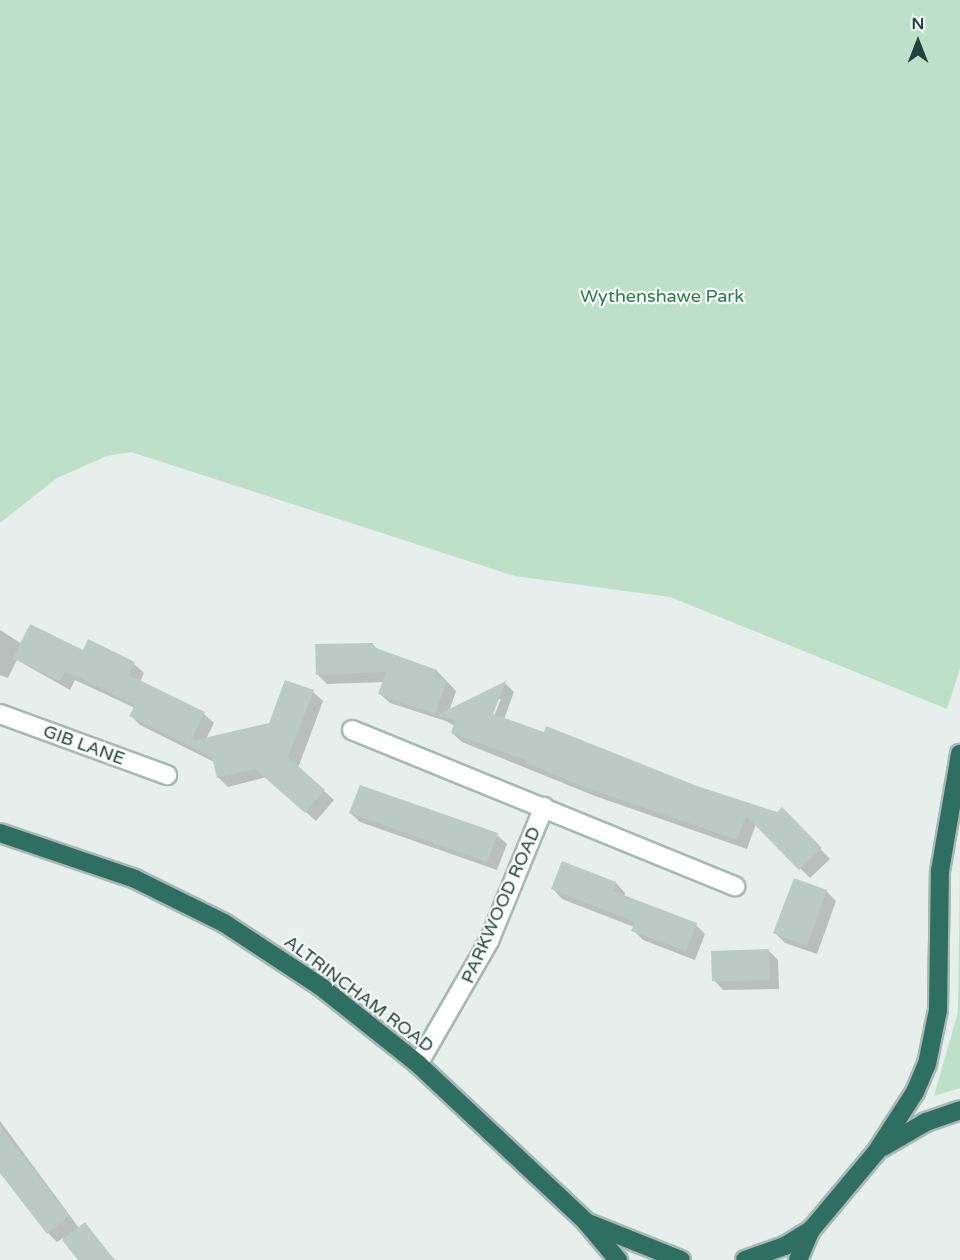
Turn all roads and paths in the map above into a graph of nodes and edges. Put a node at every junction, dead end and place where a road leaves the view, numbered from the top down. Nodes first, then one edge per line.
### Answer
1 (0, 714) edge
2 (352, 730) dead end
3 (960, 754) edge
4 (167, 776) dead end
5 (544, 807) junction
6 (0, 833) edge
7 (735, 886) dead end
8 (418, 1064) junction
9 (960, 1110) edge
10 (877, 1151) junction
11 (586, 1222) junction
12 (811, 1230) junction
13 (618, 1260) edge
14 (681, 1260) edge
15 (744, 1260) edge
16 (798, 1260) edge

1 - 4 street, GIB LANE
2 - 5 street, PARKWOOD ROAD
3 - 10 highway
5 - 7 street, PARKWOOD ROAD
5 - 8 street, PARKWOOD ROAD
6 - 8 highway, ALTRINCHAM ROAD
8 - 11 highway, ALTRINCHAM ROAD
9 - 10 highway
10 - 12 highway
11 - 13 highway, ALTRINCHAM ROAD
11 - 14 highway, ALTRINCHAM ROAD
12 - 15 highway
12 - 16 highway

